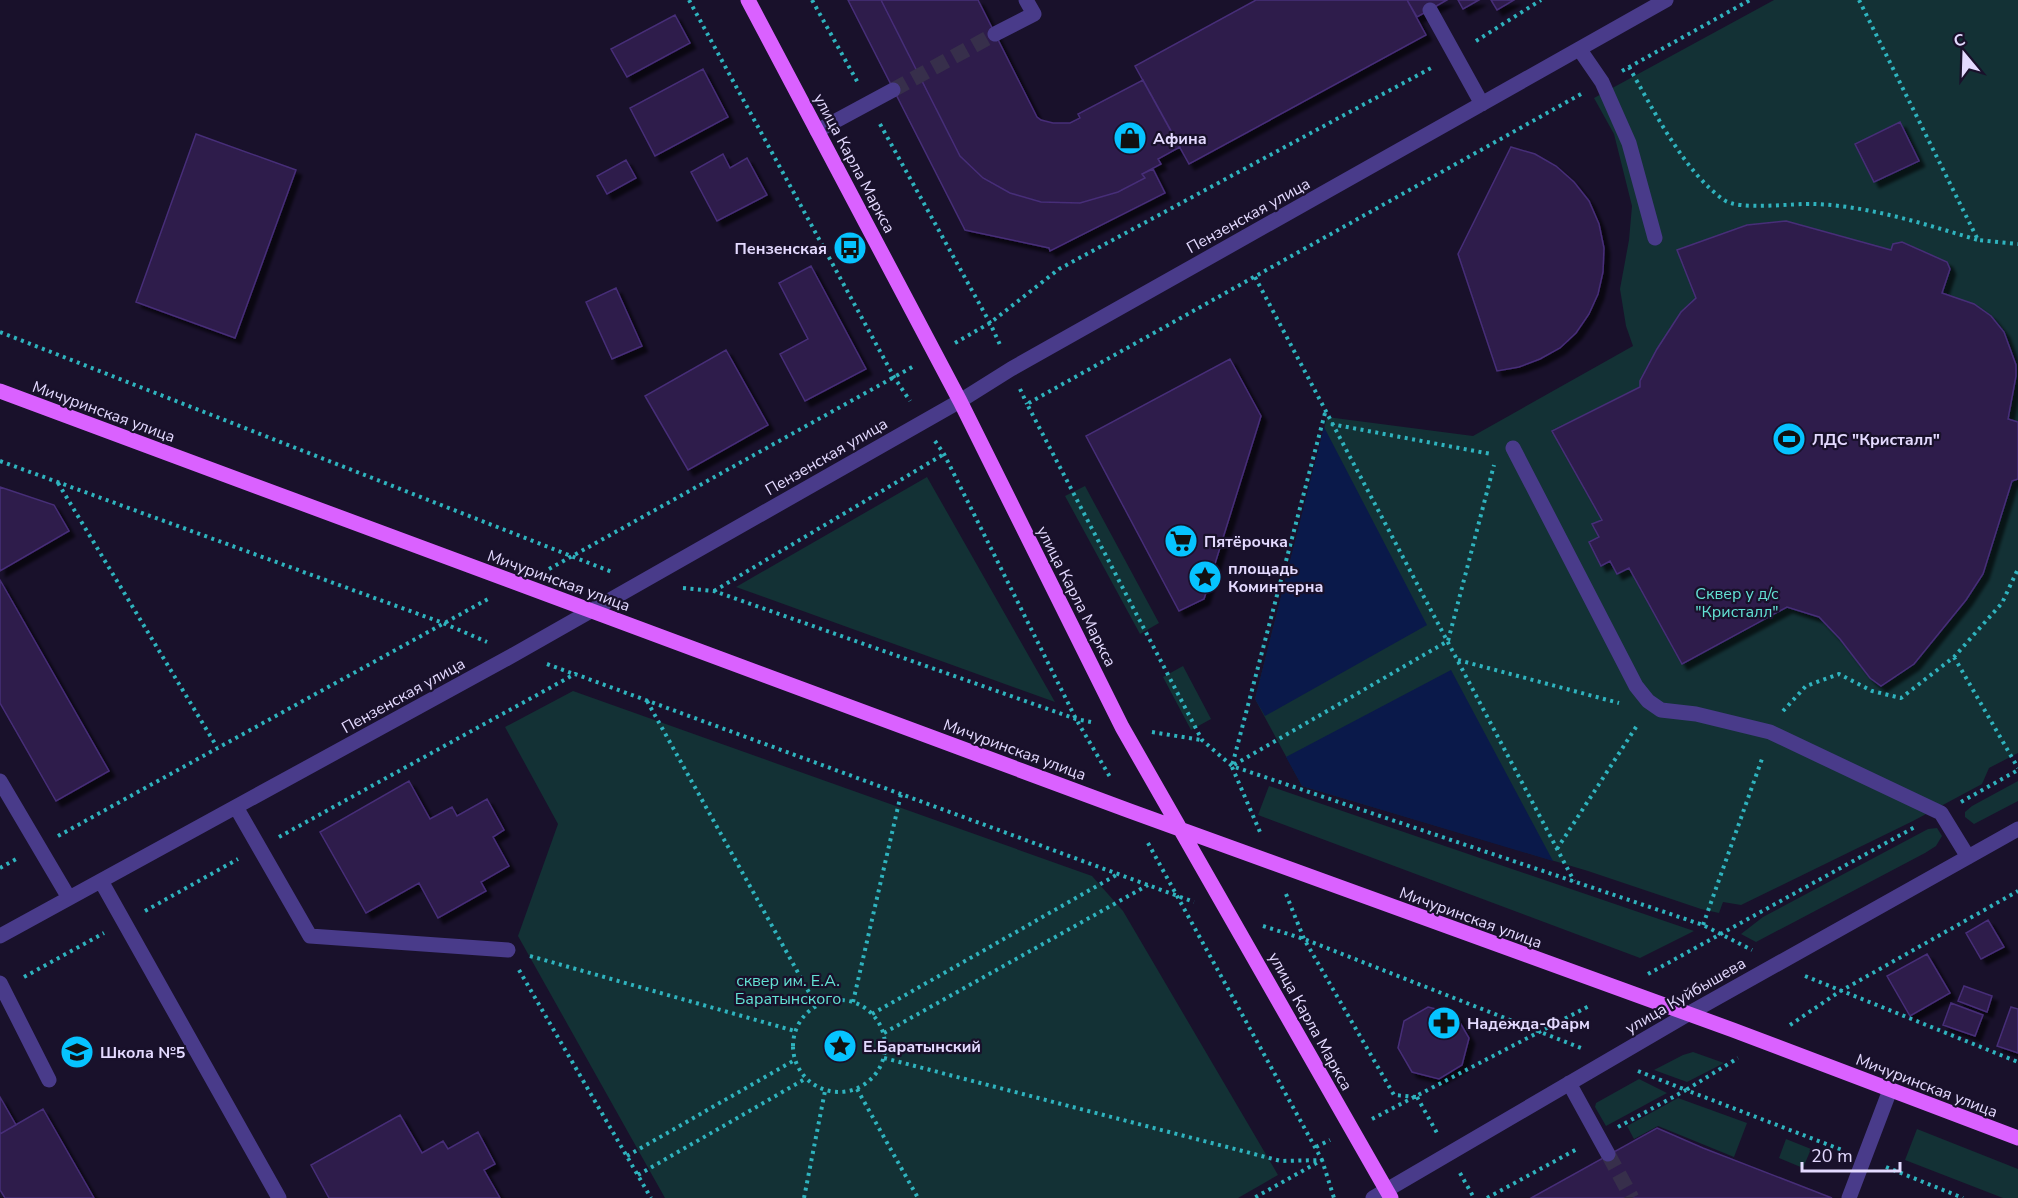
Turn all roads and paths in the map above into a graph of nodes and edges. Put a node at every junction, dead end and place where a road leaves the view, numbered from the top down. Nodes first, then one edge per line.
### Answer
1 (689, 0) edge
2 (748, 0) edge
3 (812, 0) edge
4 (1026, 0) edge
5 (1541, 0) edge
6 (1666, 0) edge
7 (1750, 0) edge
8 (1860, 0) edge
9 (1430, 10) dead end
10 (995, 34) tunnel mouth
11 (1580, 50) junction
12 (1454, 55) junction
13 (1629, 67) junction
14 (1602, 82) junction
15 (893, 90) tunnel mouth
16 (869, 103) junction
17 (1482, 105) junction
18 (817, 131) junction
19 (1654, 238) dead end
20 (1978, 240) junction
21 (2018, 244) edge
22 (1255, 277) junction
23 (990, 323) junction
24 (0, 333) edge
25 (935, 353) junction
26 (1011, 369) junction
27 (894, 377) junction
28 (0, 391) edge
29 (960, 401) junction
30 (1027, 404) junction
31 (1325, 413) junction
32 (923, 422) junction
33 (1331, 424) junction
34 (1513, 448) dead end
35 (944, 454) junction
36 (0, 461) edge
37 (58, 482) junction
38 (573, 557) junction
39 (2018, 569) edge
40 (640, 583) junction
41 (518, 584) junction
42 (682, 588) dead end
43 (714, 591) junction
44 (591, 610) junction
45 (443, 623) junction
46 (1448, 642) junction
47 (515, 654) junction
48 (1954, 657) junction
49 (1457, 660) junction
50 (575, 674) junction
51 (647, 700) junction
52 (1625, 705) dead end
53 (1076, 719) junction
54 (1639, 722) dead end
55 (1122, 727) junction
56 (1770, 732) junction
57 (1202, 740) junction
58 (218, 747) junction
59 (1232, 766) junction
60 (2018, 769) edge
61 (0, 781) edge
62 (901, 794) junction
63 (236, 807) junction
64 (1130, 812) junction
65 (1941, 813) junction
66 (2018, 829) edge
67 (1182, 830) junction
68 (39, 846) junction
69 (259, 848) junction
70 (1557, 849) junction
71 (1968, 857) junction
72 (0, 868) edge
73 (1119, 874) junction
74 (1574, 880) junction
75 (101, 881) junction
76 (1149, 885) junction
77 (2018, 891) edge
78 (1178, 896) junction
79 (69, 898) junction
80 (1231, 916) junction
81 (124, 922) junction
82 (1703, 925) junction
83 (1721, 933) junction
84 (0, 936) edge
85 (1304, 939) junction
86 (508, 950) junction
87 (1777, 964) junction
88 (2, 986) edge
89 (1620, 990) junction
90 (1839, 992) junction
91 (853, 1002) junction
92 (816, 1005) junction
93 (872, 1014) junction
94 (1688, 1014) junction
95 (795, 1031) junction
96 (1541, 1031) junction
97 (884, 1033) junction
98 (1764, 1042) junction
99 (884, 1058) junction
100 (793, 1060) junction
101 (1609, 1060) junction
102 (2018, 1062) edge
103 (805, 1079) junction
104 (49, 1080) dead end
105 (1569, 1083) junction
106 (857, 1089) junction
107 (1686, 1090) junction
108 (1890, 1090) junction
109 (825, 1092) junction
110 (1417, 1097) junction
111 (1351, 1129) junction
112 (1598, 1137) junction
113 (2018, 1138) edge
114 (1608, 1154) tunnel mouth
115 (627, 1156) junction
116 (1864, 1159) junction
117 (1322, 1160) junction
118 (638, 1175) junction
119 (1384, 1195) edge
120 (279, 1198) edge
121 (651, 1198) edge
122 (804, 1198) edge
123 (918, 1198) edge
124 (1254, 1198) edge
125 (1334, 1198) edge
126 (1487, 1198) edge
127 (1849, 1198) edge
128 (1963, 1198) edge

1 - 27 path
2 - 18 main road, улица Карла Маркса
3 - 16 path
4 - 10 street
5 - 12 path
6 - 11 street, Пензенская улица
7 - 13 path
8 - 20 path
9 - 12 street
11 - 14 street
11 - 17 street, Пензенская улица
12 - 17 street
12 - 23 path
13 - 14 path
13 - 20 path
14 - 19 street
14 - 22 path
15 - 16 street
16 - 18 street
16 - 23 path
17 - 26 street, Пензенская улица
18 - 25 main road, улица Карла Маркса
20 - 21 path
22 - 30 path
22 - 31 path
23 - 25 path
23 - 26 path
24 - 38 path
25 - 27 path
25 - 29 main road, улица Карла Маркса
26 - 29 street, Пензенская улица
26 - 30 path
27 - 32 path
27 - 38 path
28 - 41 main road, Мичуринская улица
29 - 32 street, Пензенская улица
29 - 55 main road, улица Карла Маркса
30 - 57 path
31 - 33 path
31 - 59 path
32 - 35 path
32 - 40 street, Пензенская улица
33 - 46 path
33 - 46 path
34 - 56 street
35 - 43 path
35 - 53 path
36 - 37 path
37 - 45 path
37 - 58 path
38 - 40 path
38 - 41 path
39 - 48 path
40 - 44 street, Пензенская улица
41 - 44 main road, Мичуринская улица
41 - 45 path
42 - 43 path
43 - 53 path
44 - 47 street, Пензенская улица
44 - 64 main road, Мичуринская улица
45 - 47 path
45 - 58 path
46 - 49 path
46 - 59 path
47 - 50 path
47 - 63 street, Пензенская улица
48 - 56 path
48 - 60 path
49 - 52 path
49 - 70 path
50 - 51 path
50 - 69 path
51 - 62 path
51 - 92 path
53 - 55 path
53 - 64 path
54 - 70 path
55 - 57 path
55 - 67 main road, улица Карла Маркса
56 - 65 street
56 - 82 path
57 - 59 path
58 - 68 path
59 - 74 path
60 - 65 path
61 - 68 street
62 - 73 path
62 - 91 path
63 - 69 street
63 - 75 street, Пензенская улица
64 - 67 main road, Мичуринская улица
64 - 78 path
65 - 71 street
65 - 83 path
66 - 71 street, улица Куйбышева
67 - 80 main road, улица Карла Маркса
67 - 89 main road, Мичуринская улица
68 - 72 path
68 - 79 street
69 - 81 path
69 - 86 street
70 - 74 path
71 - 87 street, улица Куйбышева
73 - 76 path
73 - 93 path
74 - 82 path
75 - 79 street, Пензенская улица
75 - 81 street
76 - 78 path
76 - 97 path
77 - 90 path
78 - 80 path
78 - 117 path
79 - 84 street, Пензенская улица
80 - 85 path
80 - 111 main road, улица Карла Маркса
81 - 88 path
81 - 120 street
82 - 83 path
83 - 87 path
83 - 89 path
85 - 96 path
85 - 110 path
86 - 95 path
86 - 115 path
87 - 90 path
87 - 94 street, улица Куйбышева
88 - 104 street
89 - 94 main road, Мичуринская улица
89 - 96 path
90 - 98 path
90 - 102 path
91 - 92 path
91 - 93 path
92 - 95 path
93 - 97 path
94 - 98 main road, Мичуринская улица
94 - 101 street, улица Куйбышева
95 - 100 path
96 - 101 path
96 - 110 path
97 - 99 path
98 - 107 path
98 - 108 main road, Мичуринская улица
99 - 106 path
99 - 117 path
100 - 103 path
100 - 115 path
101 - 105 street, улица Куйбышева
101 - 107 path
103 - 109 path
103 - 118 path
105 - 112 street
105 - 119 street, улица Куйбышева
106 - 109 path
106 - 123 path
107 - 112 path
107 - 116 path
108 - 113 main road, Мичуринская улица
108 - 116 street
109 - 122 path
110 - 111 path
111 - 119 main road, улица Карла Маркса
112 - 114 street
112 - 126 path
115 - 118 path
116 - 127 street
116 - 128 path
117 - 124 path
117 - 125 path
118 - 121 path

